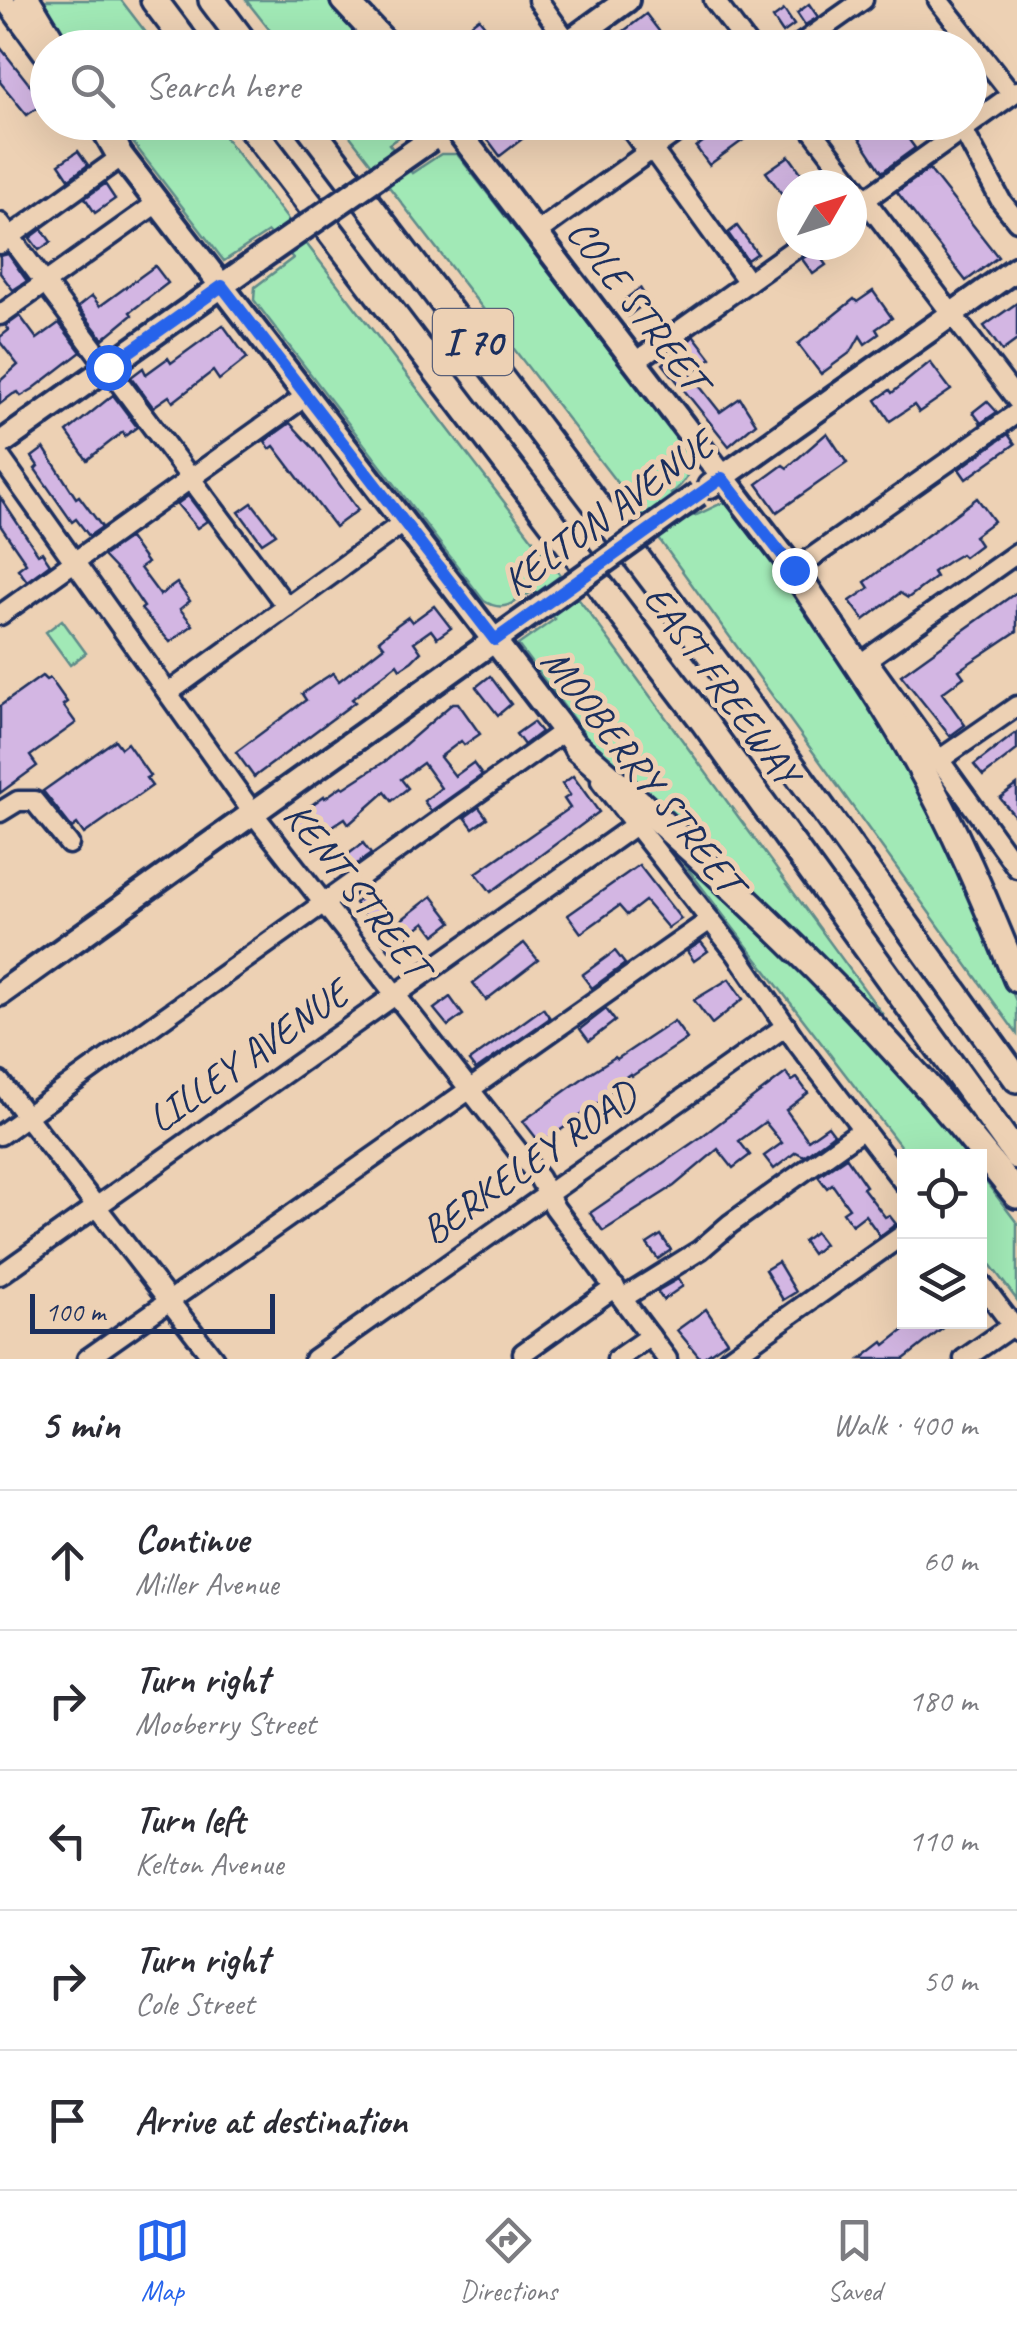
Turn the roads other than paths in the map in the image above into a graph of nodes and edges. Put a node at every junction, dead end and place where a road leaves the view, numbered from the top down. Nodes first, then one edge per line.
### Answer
1 (4, 0) edge
2 (27, 0) edge
3 (154, 0) edge
4 (212, 0) edge
5 (344, 0) edge
6 (362, 0) edge
7 (538, 0) edge
8 (628, 0) edge
9 (714, 0) edge
10 (863, 0) edge
11 (938, 0) edge
12 (45, 30) edge
13 (176, 30) edge
14 (234, 30) edge
15 (375, 30) edge
16 (381, 30) edge
17 (557, 30) edge
18 (588, 30) edge
19 (736, 30) edge
20 (821, 30) edge
21 (963, 30) edge
22 (30, 35) edge
23 (987, 59) edge
24 (1014, 92) edge
25 (987, 112) edge
26 (110, 140) edge
27 (261, 140) edge
28 (320, 140) edge
29 (430, 140) edge
30 (466, 140) edge
31 (641, 140) edge
32 (665, 140) edge
33 (817, 140) edge
34 (949, 140) edge
35 (968, 140) edge
36 (650, 151) junction
37 (119, 154) junction
38 (836, 170) edge
39 (867, 198) edge
40 (157, 203) junction
41 (867, 215) edge
42 (1017, 222) edge
43 (536, 233) junction
44 (4, 234) edge
45 (779, 260) edge
46 (1017, 268) edge
47 (45, 281) junction
48 (748, 282) junction
49 (222, 286) junction
50 (0, 315) edge
51 (952, 315) junction
52 (635, 362) junction
53 (108, 367) junction
54 (306, 396) junction
55 (1017, 400) edge
56 (1017, 413) edge
57 (0, 444) edge
58 (0, 458) edge
59 (722, 478) junction
60 (192, 479) junction
61 (404, 522) junction
62 (1017, 553) edge
63 (74, 562) junction
64 (794, 570) junction
65 (287, 607) junction
66 (0, 615) edge
67 (495, 640) junction
68 (866, 660) junction
69 (168, 692) junction
70 (1017, 706) edge
71 (570, 740) junction
72 (940, 760) junction
73 (0, 812) edge
74 (253, 813) junction
75 (635, 824) junction
76 (69, 844) dead end
77 (1016, 863) edge
78 (324, 903) junction
79 (710, 920) junction
80 (1017, 979) edge
81 (0, 994) edge
82 (395, 995) junction
83 (786, 1026) junction
84 (1017, 1078) edge
85 (0, 1082) edge
86 (469, 1090) junction
87 (26, 1116) junction
88 (863, 1129) junction
89 (0, 1135) edge
90 (1017, 1156) edge
91 (897, 1175) edge
92 (547, 1194) junction
93 (1017, 1195) edge
94 (97, 1206) junction
95 (897, 1239) edge
96 (0, 1275) edge
97 (987, 1291) edge
98 (619, 1293) junction
99 (168, 1302) junction
100 (1015, 1328) edge
101 (650, 1336) junction
102 (523, 1353) dead end
103 (88, 1359) edge
104 (214, 1359) edge
105 (314, 1359) edge
106 (618, 1359) edge
107 (667, 1359) edge
108 (728, 1359) edge
109 (964, 1359) edge

1 - 22 street
2 - 12 highway
3 - 13 highway
4 - 14 highway
5 - 15 highway
6 - 16 street
7 - 17 street
8 - 18 main road
9 - 19 street
10 - 20 street
11 - 21 street
23 - 24 street
24 - 25 street
26 - 37 highway
27 - 90 highway, EAST FREEWAY / I 70
28 - 84 highway, EAST FREEWAY / I 70
29 - 49 main road, bridge
30 - 43 main road, COLE STREET
31 - 36 street
32 - 36 street
33 - 38 street
34 - 39 street
35 - 42 street
36 - 43 street
36 - 48 street
37 - 40 main road, MOOBERRY STREET
37 - 44 street
40 - 47 street
40 - 49 main road, MOOBERRY STREET
41 - 51 street
43 - 52 main road, COLE STREET
44 - 47 street
45 - 48 street
46 - 51 main road, KELTON AVENUE
47 - 50 street
47 - 53 street
48 - 52 street
49 - 53 main road
49 - 54 main road, MOOBERRY STREET
51 - 55 street
51 - 59 main road, KELTON AVENUE
52 - 59 main road, COLE STREET
53 - 57 main road
53 - 60 street
54 - 60 street
54 - 61 main road, MOOBERRY STREET
56 - 64 street
58 - 63 street, KENT STREET
59 - 64 main road, COLE STREET
59 - 67 main road, KELTON AVENUE, bridge
60 - 63 street
60 - 65 street
61 - 65 street
61 - 67 main road, MOOBERRY STREET
62 - 68 street
63 - 66 street
63 - 69 street, KENT STREET
64 - 68 street, COLE STREET
64 - 80 highway
65 - 69 street
67 - 71 main road, MOOBERRY STREET
67 - 74 main road, KELTON AVENUE
68 - 72 street, COLE STREET
69 - 74 street, KENT STREET
70 - 72 street
71 - 75 street, MOOBERRY STREET
71 - 78 street
71 - 93 highway
72 - 77 street, COLE STREET
73 - 76 street
74 - 78 street, KENT STREET
74 - 81 main road, KELTON AVENUE
75 - 79 street, MOOBERRY STREET
75 - 82 street, LILLEY AVENUE
78 - 82 street, KENT STREET
78 - 87 street
79 - 83 street, MOOBERRY STREET
79 - 86 street
82 - 86 street, KENT STREET
82 - 94 street, LILLEY AVENUE
83 - 88 street, MOOBERRY STREET
83 - 92 street, BERKELEY ROAD
85 - 87 street
86 - 92 street, KENT STREET
86 - 99 street
87 - 89 street
87 - 94 street
88 - 91 street, MOOBERRY STREET
88 - 98 street
92 - 98 street, KENT STREET
92 - 105 street, BERKELEY ROAD
94 - 96 street, LILLEY AVENUE
94 - 99 street
95 - 108 street
97 - 100 street
98 - 101 street, KENT STREET
98 - 102 street
99 - 103 street
99 - 104 street
100 - 109 street
101 - 106 street
101 - 107 street, KENT STREET

